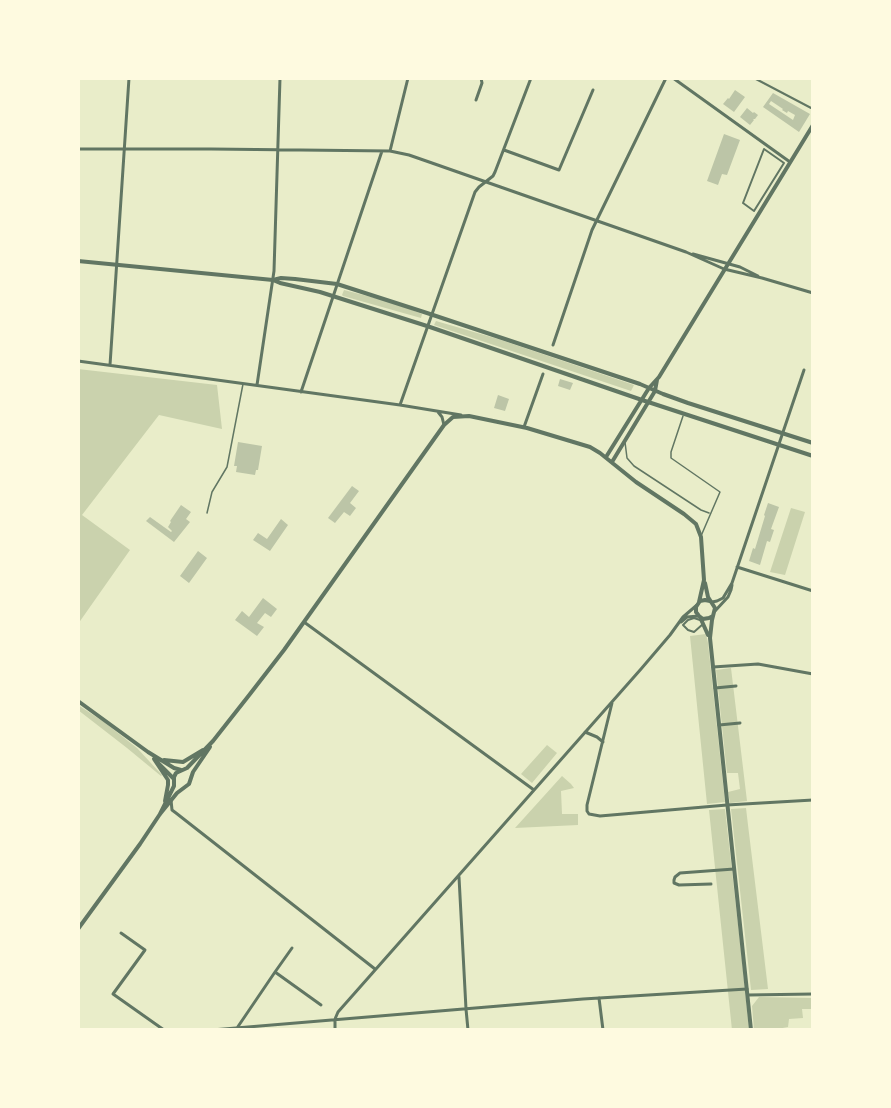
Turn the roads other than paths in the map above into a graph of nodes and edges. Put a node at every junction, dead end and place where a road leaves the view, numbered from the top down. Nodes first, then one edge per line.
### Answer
1 (129, 78) edge
2 (280, 78) edge
3 (408, 78) edge
4 (482, 78) edge
5 (531, 78) edge
6 (666, 78) edge
7 (673, 78) edge
8 (754, 78) edge
9 (593, 90) dead end
10 (476, 99) dead end
11 (813, 109) edge
12 (813, 125) edge
13 (78, 149) edge
14 (124, 149) junction
15 (278, 150) junction
16 (382, 150) junction
17 (504, 150) junction
18 (390, 151) junction
19 (787, 163) junction
20 (485, 182) junction
21 (596, 221) junction
22 (686, 252) junction
23 (78, 261) edge
24 (728, 263) junction
25 (117, 265) junction
26 (724, 269) junction
27 (762, 278) junction
28 (273, 280) junction
29 (337, 284) junction
30 (813, 293) edge
31 (333, 296) junction
32 (431, 314) junction
33 (427, 326) junction
34 (553, 345) dead end
35 (78, 361) edge
36 (110, 365) junction
37 (804, 370) dead end
38 (543, 374) dead end
39 (657, 379) junction
40 (243, 384) junction
41 (257, 386) junction
42 (649, 388) junction
43 (655, 391) junction
44 (301, 392) junction
45 (642, 400) junction
46 (649, 402) junction
47 (400, 405) junction
48 (437, 411) junction
49 (684, 413) junction
50 (463, 416) junction
51 (444, 425) junction
52 (524, 427) junction
53 (783, 433) junction
54 (625, 441) junction
55 (813, 443) edge
56 (778, 445) junction
57 (813, 456) edge
58 (606, 457) junction
59 (612, 462) junction
60 (207, 513) dead end
61 (710, 513) junction
62 (701, 537) junction
63 (737, 567) junction
64 (704, 580) junction
65 (732, 583) junction
66 (813, 591) edge
67 (711, 601) junction
68 (698, 604) junction
69 (714, 613) junction
70 (699, 617) junction
71 (304, 622) junction
72 (681, 626) junction
73 (710, 638) junction
74 (713, 667) junction
75 (813, 674) edge
76 (736, 686) dead end
77 (715, 688) junction
78 (613, 700) junction
79 (78, 701) edge
80 (740, 723) dead end
81 (719, 725) junction
82 (585, 732) junction
83 (213, 741) junction
84 (603, 742) junction
85 (206, 748) junction
86 (148, 752) junction
87 (154, 759) junction
88 (161, 760) junction
89 (182, 770) junction
90 (191, 778) junction
91 (174, 780) junction
92 (185, 787) junction
93 (534, 790) junction
94 (171, 800) junction
95 (813, 800) edge
96 (164, 805) junction
97 (727, 805) junction
98 (160, 814) junction
99 (734, 869) junction
100 (459, 875) junction
101 (711, 884) dead end
102 (78, 929) edge
103 (121, 933) dead end
104 (292, 948) dead end
105 (375, 969) junction
106 (275, 972) junction
107 (747, 988) junction
108 (813, 994) edge
109 (748, 995) junction
110 (599, 998) junction
111 (321, 1005) dead end
112 (466, 1009) junction
113 (335, 1019) junction
114 (237, 1028) junction
115 (164, 1030) edge
116 (212, 1030) edge
117 (335, 1030) edge
118 (468, 1030) edge
119 (603, 1030) edge
120 (751, 1030) edge

1 - 14 street
2 - 15 street
3 - 18 street
4 - 10 street
5 - 17 street
6 - 21 street
7 - 19 street
8 - 11 street
9 - 17 street
12 - 19 street
13 - 14 street
14 - 15 street
14 - 25 street
15 - 16 street
15 - 28 street
16 - 18 street
16 - 29 street
17 - 20 street
18 - 20 street
19 - 19 street
19 - 24 street
20 - 21 street
20 - 32 street
21 - 22 street
21 - 34 street
22 - 24 street
22 - 26 street
23 - 25 street
24 - 26 street
24 - 27 street
25 - 28 street
25 - 36 street
26 - 27 street
26 - 39 street
27 - 30 street
28 - 29 street
28 - 31 street
28 - 41 street
29 - 31 street
29 - 32 street
31 - 33 street
31 - 44 street
32 - 33 street
32 - 42 street
33 - 45 street
33 - 47 street
35 - 36 street
36 - 40 street
37 - 53 street
38 - 52 street
39 - 42 street
39 - 43 street
40 - 41 street
40 - 60 lane
41 - 44 street
42 - 43 street
42 - 45 street
43 - 46 street
43 - 53 street
44 - 47 street
45 - 46 street
45 - 58 street
46 - 49 street
46 - 54 street
47 - 48 street
48 - 50 street
48 - 51 street
49 - 56 street
49 - 61 lane
50 - 51 street
50 - 52 street
51 - 71 street
52 - 58 street
53 - 55 street
53 - 56 street
54 - 59 street
54 - 61 lane
56 - 57 street
56 - 63 street
58 - 59 street
59 - 62 street
61 - 62 lane
62 - 64 street
63 - 65 street
63 - 66 street
64 - 67 street
64 - 68 street
65 - 67 street
65 - 69 street
67 - 68 street
67 - 69 street
68 - 70 street
68 - 72 street
69 - 70 street
69 - 73 street
70 - 72 street
70 - 73 street
71 - 83 street
71 - 93 street
72 - 72 street
72 - 78 street
73 - 74 street
74 - 75 street
74 - 77 street
76 - 77 street
77 - 81 street
78 - 82 street
78 - 84 street
79 - 86 street
80 - 81 street
81 - 97 street
82 - 84 street
82 - 93 street
83 - 85 street
83 - 90 street
84 - 97 street
85 - 88 street
85 - 89 street
86 - 87 street
86 - 88 street
87 - 91 street
87 - 96 street
88 - 89 street
89 - 90 street
89 - 91 street
90 - 92 street
91 - 92 street
91 - 96 street
92 - 94 street
93 - 100 street
94 - 98 street
94 - 105 street
95 - 97 street
96 - 98 street
97 - 99 street
98 - 102 street
99 - 101 street
99 - 107 street
100 - 105 street
100 - 112 street
103 - 115 street
104 - 106 street
105 - 113 street
106 - 111 street
106 - 114 street
107 - 109 street
107 - 110 street
108 - 109 street
109 - 120 street
110 - 112 street
110 - 119 street
112 - 113 street
112 - 118 street
113 - 114 street
113 - 117 street
114 - 116 street

